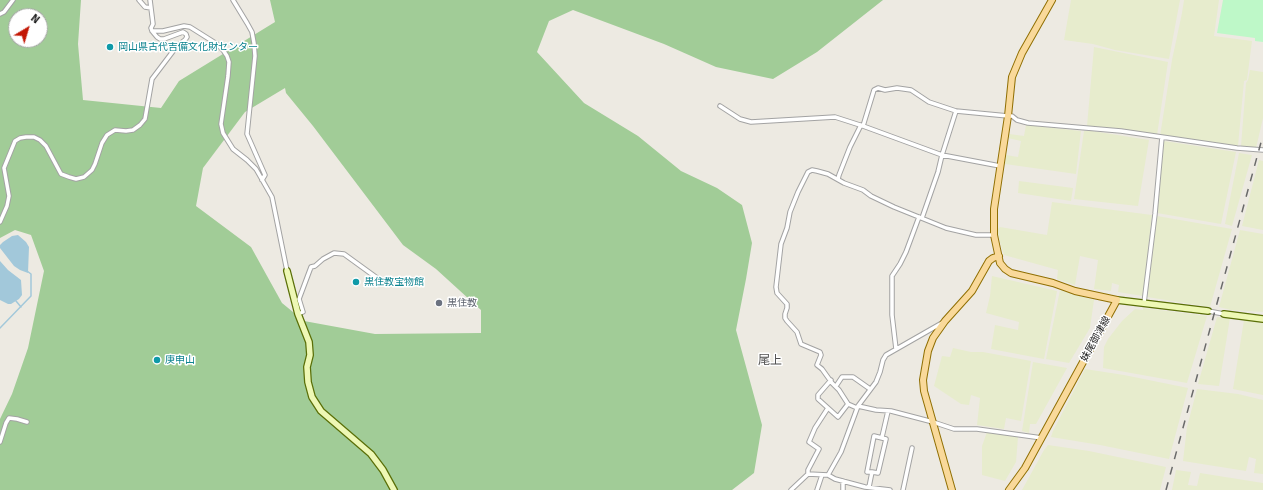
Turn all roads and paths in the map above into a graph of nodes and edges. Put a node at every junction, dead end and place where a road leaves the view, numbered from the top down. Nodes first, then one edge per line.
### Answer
1 (13, 0) edge
2 (139, 0) edge
3 (150, 0) edge
4 (233, 0) edge
5 (1052, 0) edge
6 (151, 8) junction
7 (0, 14) edge
8 (152, 31) junction
9 (720, 106) dead end
10 (956, 111) junction
11 (1008, 116) junction
12 (862, 125) junction
13 (1162, 137) junction
14 (1263, 150) edge
15 (942, 155) junction
16 (1000, 166) junction
17 (838, 179) junction
18 (262, 180) junction
19 (920, 217) junction
20 (0, 222) edge
21 (994, 235) junction
22 (998, 256) junction
23 (287, 271) joint
24 (384, 283) dead end
25 (1117, 300) junction
26 (1144, 303) junction
27 (1208, 311) joint
28 (298, 314) junction
29 (1224, 314) joint
30 (1263, 319) edge
31 (945, 321) junction
32 (896, 349) junction
33 (831, 380) junction
34 (836, 386) junction
35 (870, 389) junction
36 (848, 404) junction
37 (858, 407) junction
38 (828, 408) junction
39 (888, 411) junction
40 (27, 422) dead end
41 (933, 422) junction
42 (882, 437) junction
43 (1042, 438) junction
44 (0, 442) edge
45 (912, 448) dead end
46 (872, 472) junction
47 (808, 474) junction
48 (828, 475) junction
49 (822, 476) junction
50 (843, 481) junction
51 (866, 488) edge
52 (394, 490) edge
53 (791, 490) edge
54 (818, 490) edge
55 (843, 490) edge
56 (890, 490) edge
57 (903, 490) edge
58 (952, 490) edge
59 (1009, 490) edge

1 - 7 street
2 - 6 street
3 - 6 street
4 - 18 street
5 - 11 main road
6 - 8 street
8 - 18 street
8 - 20 street
9 - 12 street
10 - 11 street
10 - 12 street
10 - 15 street
11 - 13 street
11 - 16 main road
12 - 15 street
12 - 17 street
13 - 14 street
13 - 26 street
15 - 16 street
15 - 19 street
16 - 21 main road
17 - 19 street
17 - 33 street
18 - 23 street
19 - 21 street
19 - 32 street
21 - 22 main road
22 - 25 main road
22 - 31 main road
23 - 28 street
24 - 28 street
25 - 26 street
25 - 43 main road, 妹尾御津線
26 - 27 street
27 - 29 street
28 - 52 street
29 - 30 street
31 - 32 street
31 - 41 main road
32 - 35 street
33 - 34 street
33 - 38 street
34 - 35 street
34 - 36 street
35 - 37 street
36 - 37 street
36 - 38 street
37 - 39 street
37 - 48 street
38 - 47 street
39 - 41 street
39 - 42 street
40 - 44 street
41 - 43 street
41 - 58 main road
42 - 46 street
42 - 46 street
43 - 59 main road, 妹尾御津線
45 - 57 street
46 - 51 street
47 - 49 street
47 - 53 street
48 - 49 street
48 - 50 street
49 - 54 street
50 - 51 street
50 - 55 street
51 - 56 street

